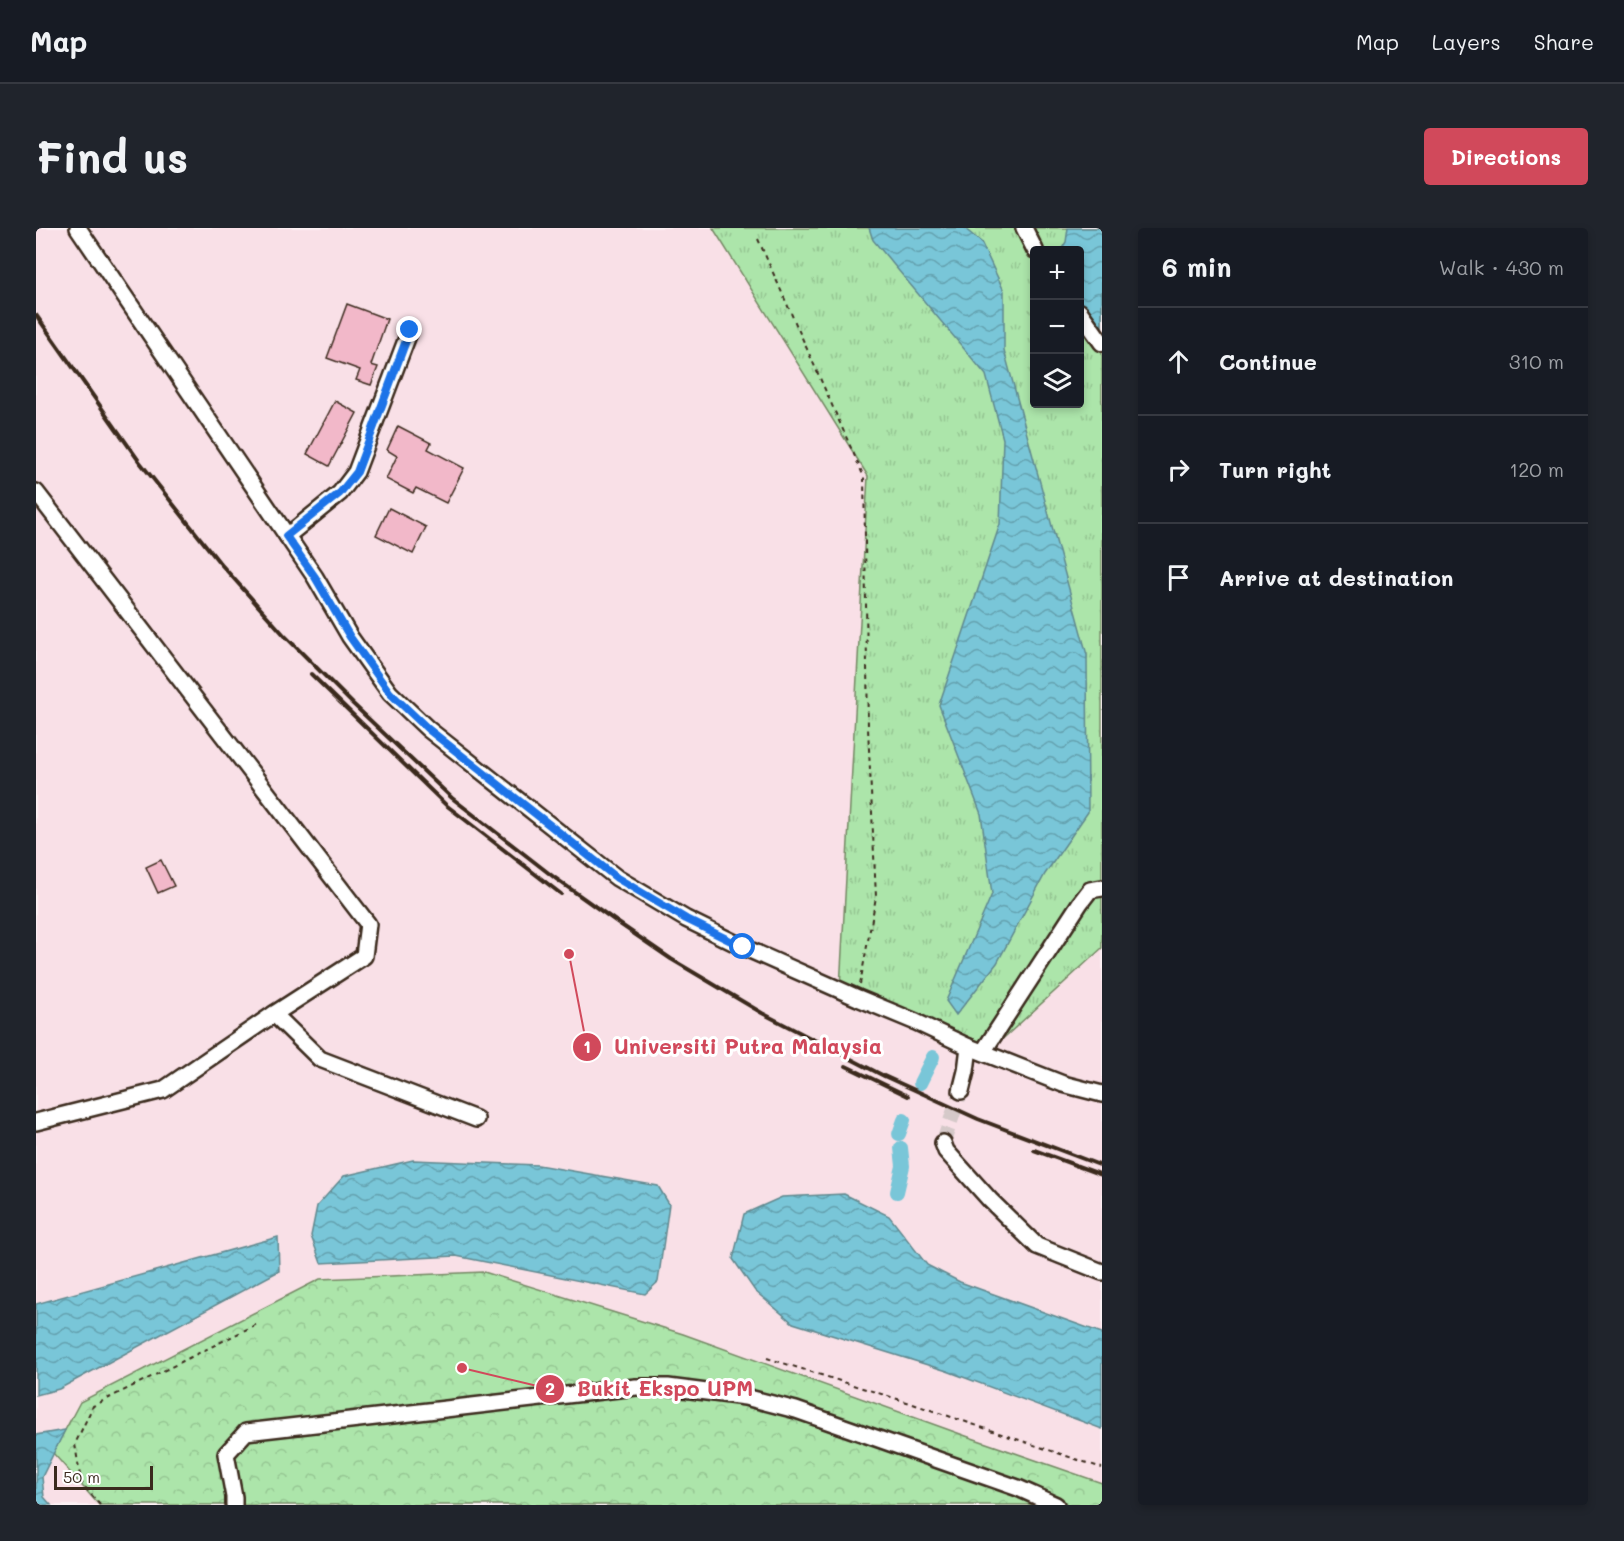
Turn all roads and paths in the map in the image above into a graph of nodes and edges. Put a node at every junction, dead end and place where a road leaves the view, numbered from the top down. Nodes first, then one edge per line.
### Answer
1 (78, 228) edge
2 (1024, 228) edge
3 (758, 239) dead end
4 (1033, 246) edge
5 (1084, 318) edge
6 (410, 330) dead end
7 (1102, 343) edge
8 (38, 494) edge
9 (286, 536) junction
10 (1102, 888) edge
11 (858, 998) junction
12 (274, 1014) junction
13 (976, 1049) junction
14 (961, 1091) tunnel mouth
15 (1102, 1094) edge
16 (476, 1119) dead end
17 (36, 1122) edge
18 (943, 1143) dead end
19 (1102, 1272) edge
20 (259, 1323) dead end
21 (767, 1358) dead end
22 (1102, 1468) edge
23 (100, 1505) edge
24 (234, 1505) edge
25 (1056, 1505) edge

1 - 9 street
2 - 4 street
3 - 11 path
5 - 7 street
6 - 9 street
8 - 12 street
9 - 11 street
10 - 13 street
11 - 13 street
12 - 16 street
12 - 17 street
13 - 14 street
13 - 15 street
18 - 19 street
20 - 23 path
21 - 22 path
24 - 25 street

